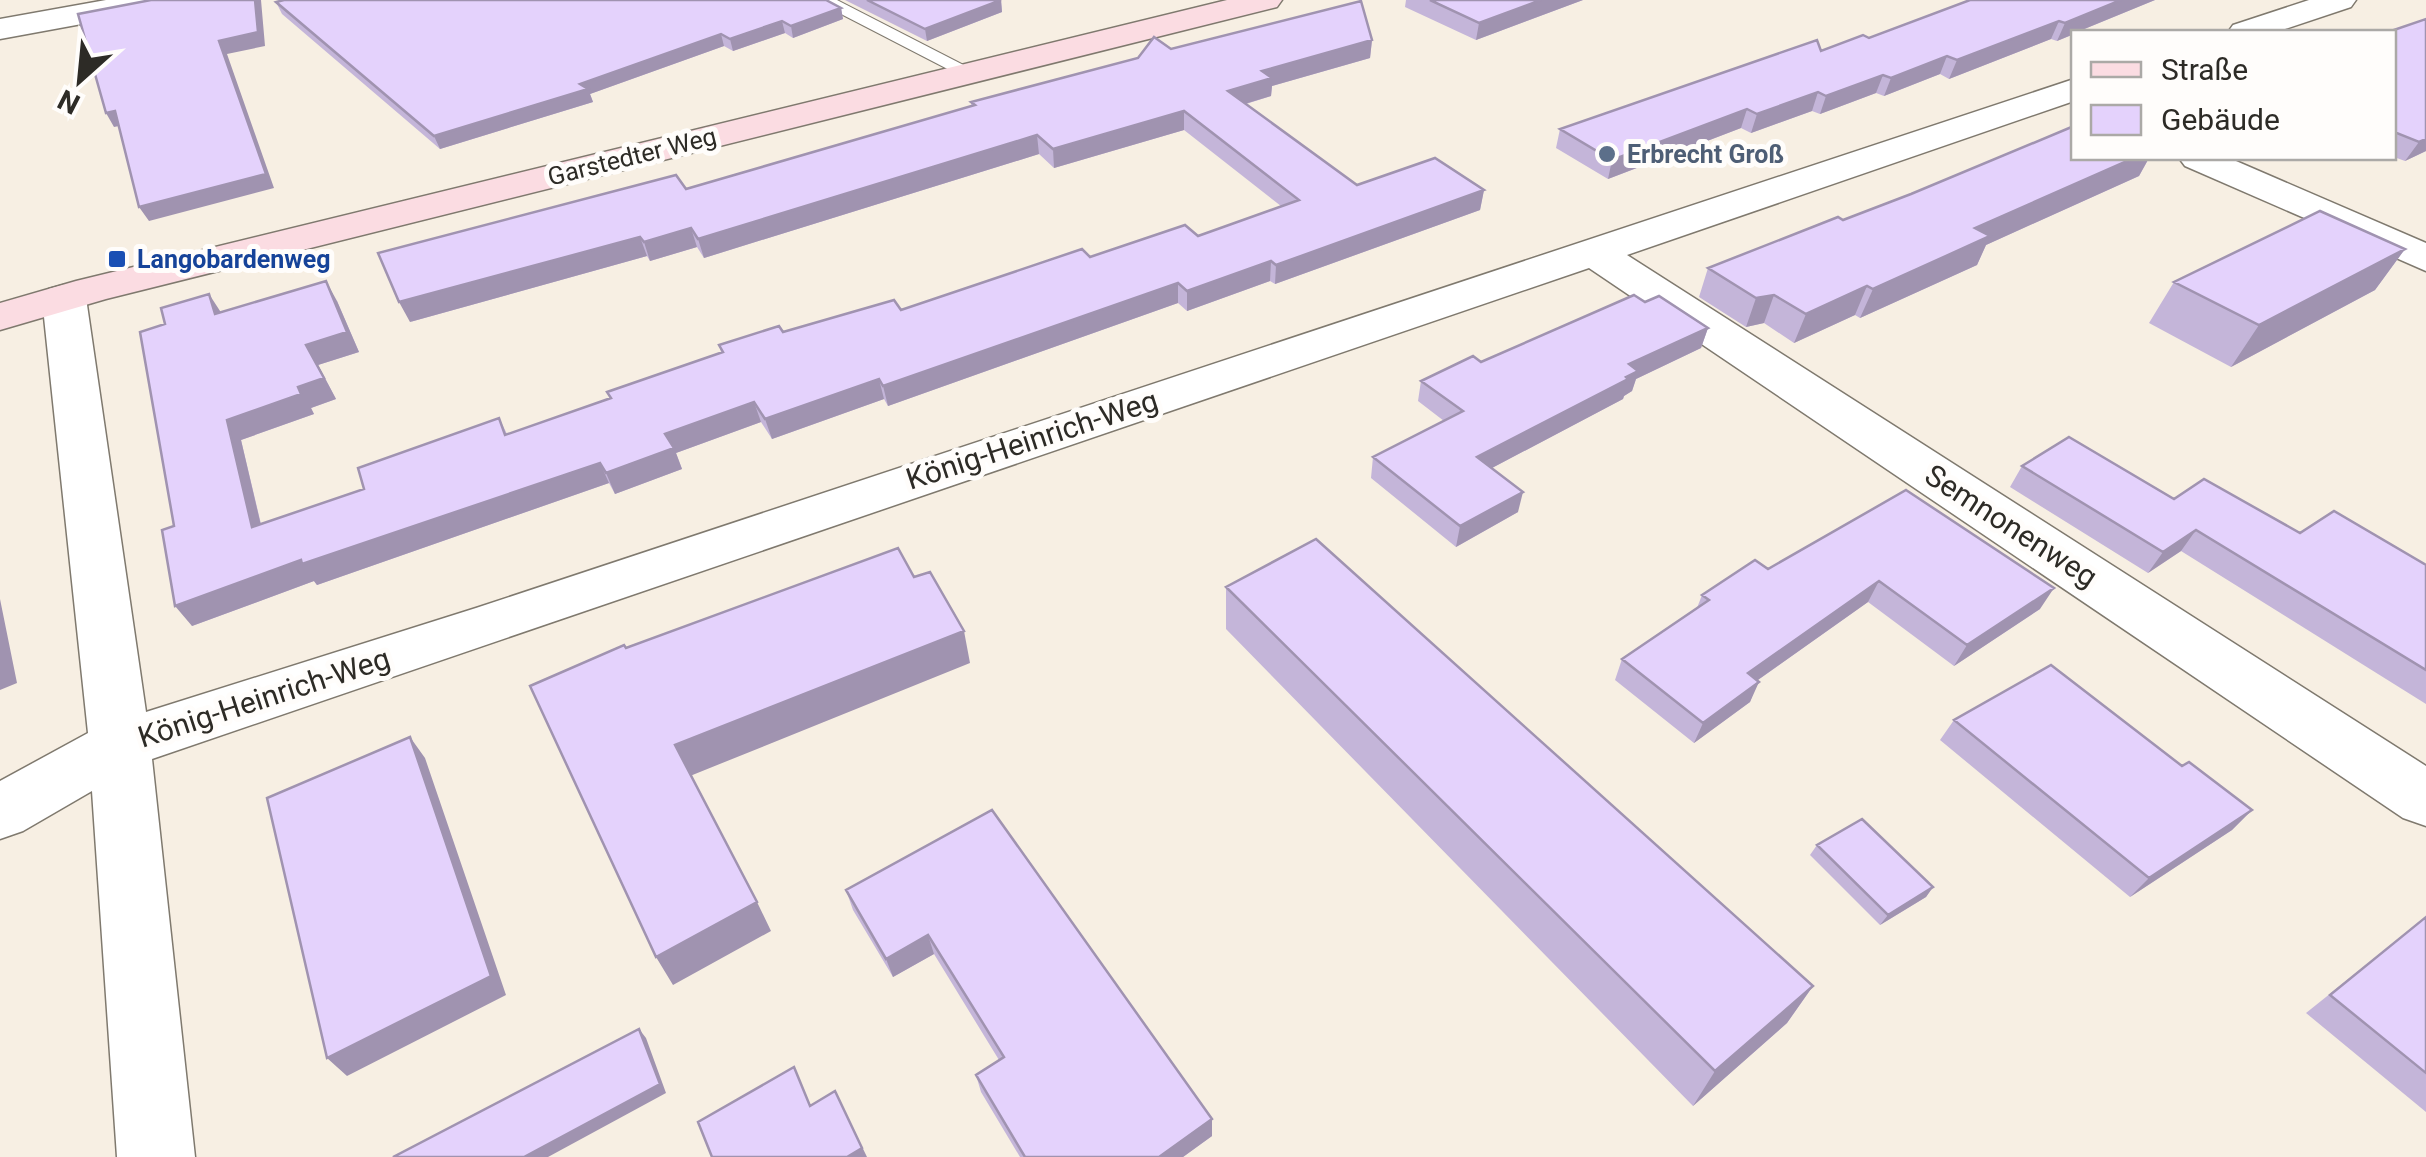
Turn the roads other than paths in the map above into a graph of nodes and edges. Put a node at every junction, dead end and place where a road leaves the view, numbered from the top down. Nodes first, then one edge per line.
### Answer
1 (158, 0) edge
2 (823, 0) edge
3 (1266, 0) edge
4 (2340, 0) edge
5 (0, 30) edge
6 (2251, 30) edge
7 (970, 73) junction
8 (2068, 96) edge
9 (2203, 160) edge
10 (1596, 253) junction
11 (2426, 258) edge
12 (64, 298) junction
13 (0, 317) edge
14 (120, 746) junction
15 (2426, 799) edge
16 (0, 812) edge
17 (156, 1157) edge

1 - 5 street
2 - 7 lane
3 - 7 main road, Garstedter Weg
4 - 6 street
7 - 12 main road, Garstedter Weg
8 - 10 street, König-Heinrich-Weg
9 - 11 street
10 - 14 street, König-Heinrich-Weg
10 - 15 street, Semnonenweg
12 - 13 main road, Garstedter Weg
12 - 14 street
14 - 16 street, König-Heinrich-Weg
14 - 17 street

